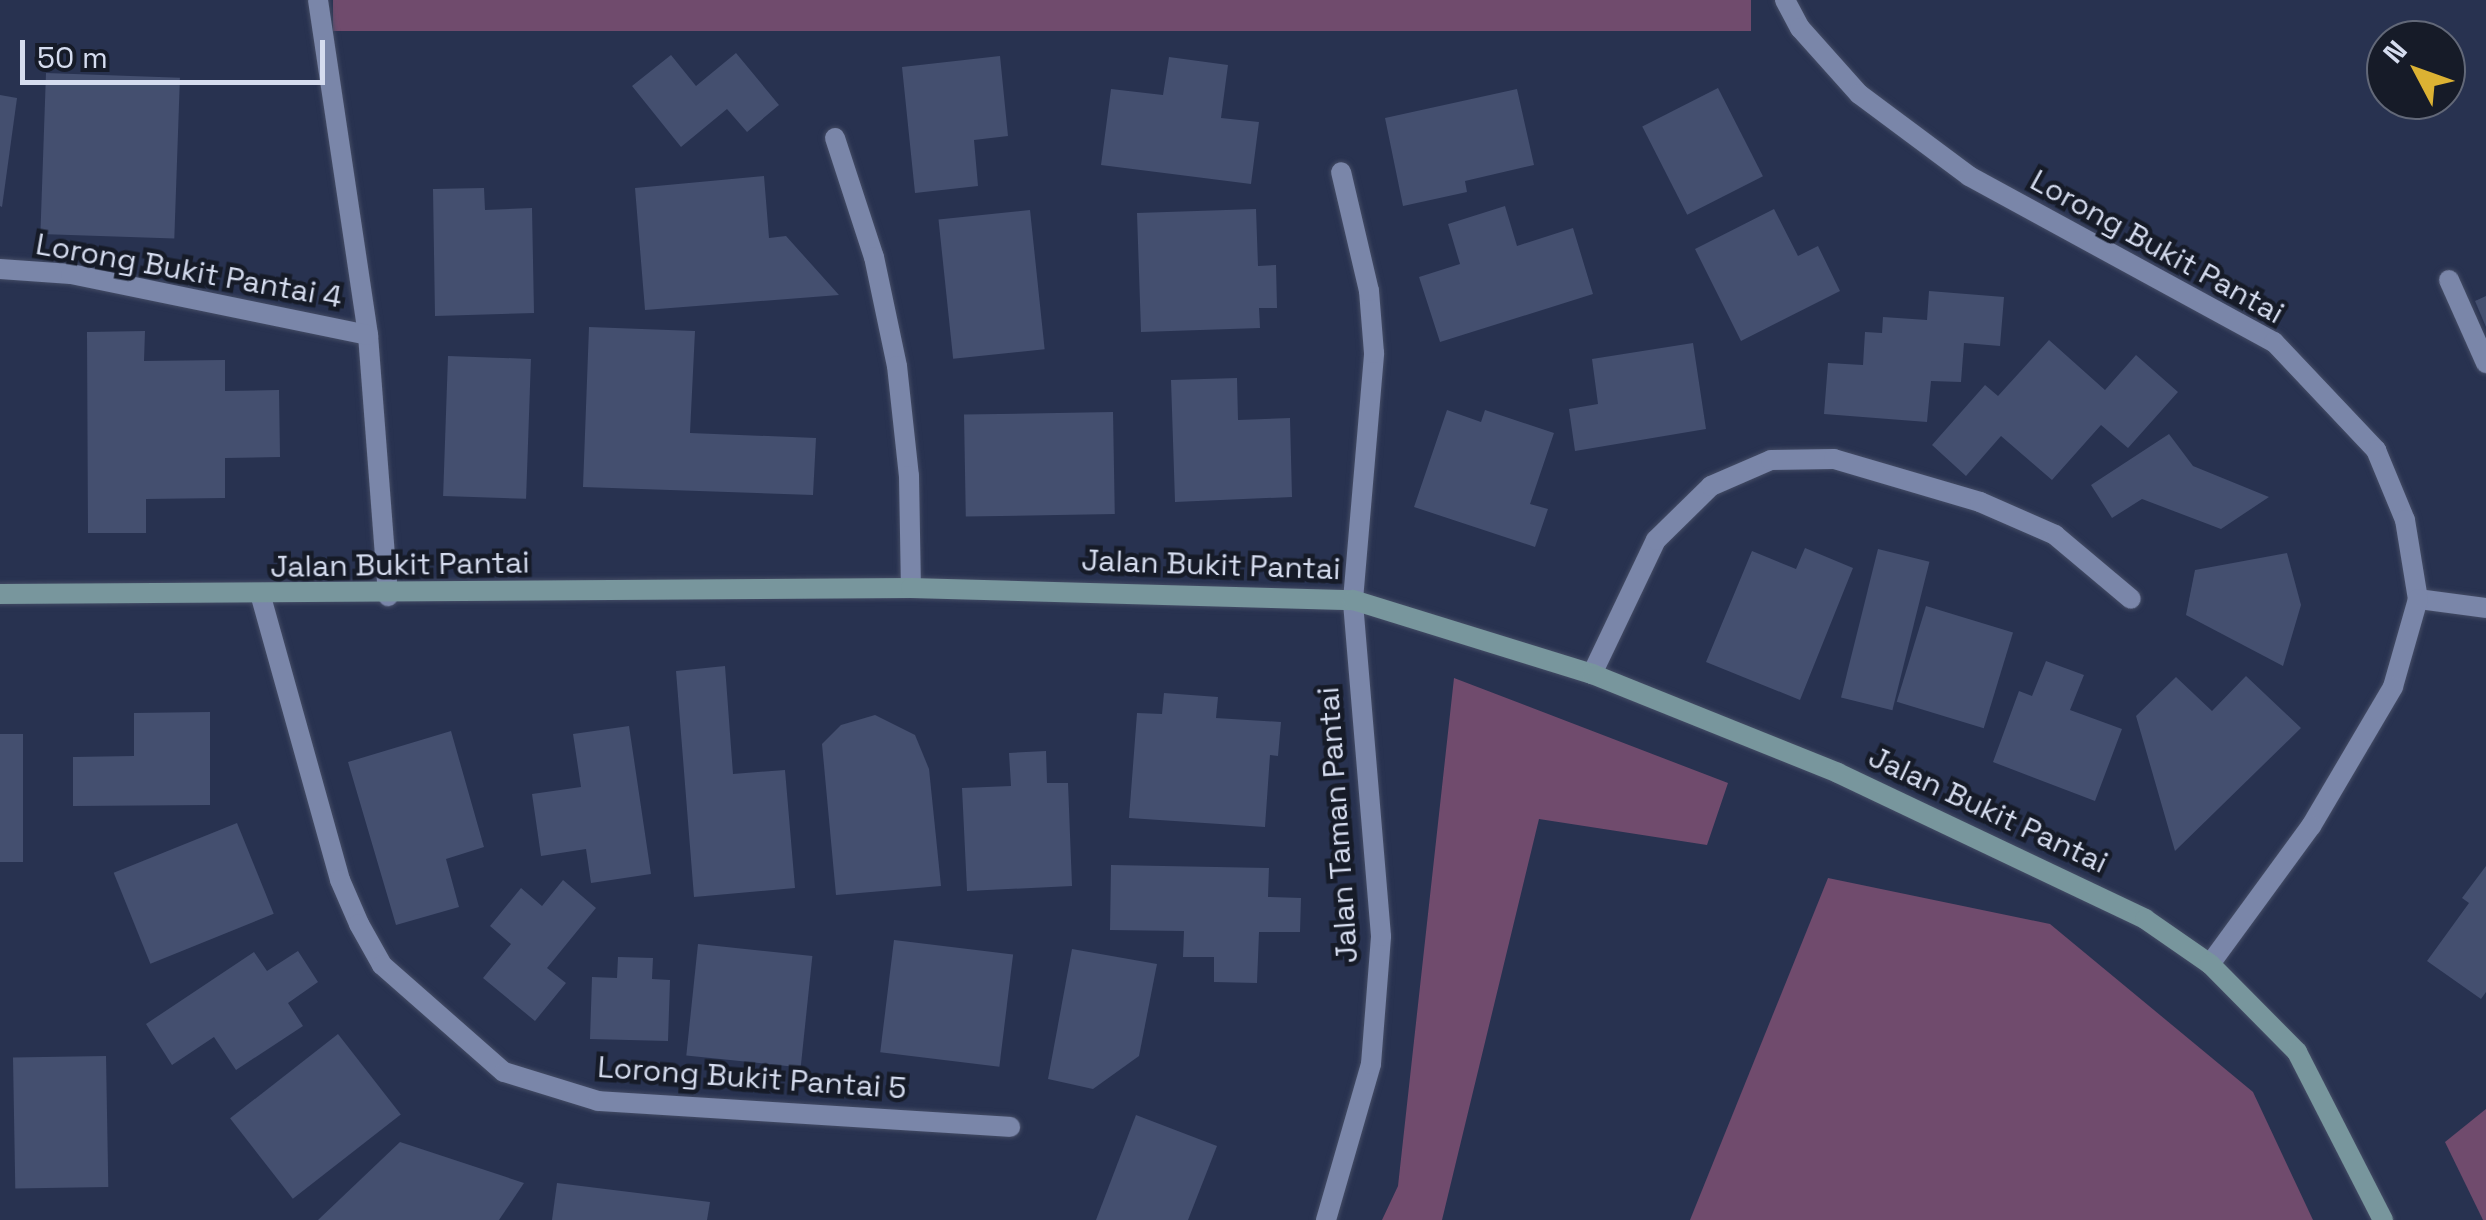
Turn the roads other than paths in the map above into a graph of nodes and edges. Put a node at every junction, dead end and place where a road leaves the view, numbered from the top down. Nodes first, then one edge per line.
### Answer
1 (318, 0) edge
2 (1785, 0) edge
3 (836, 138) dead end
4 (1341, 172) dead end
5 (0, 268) edge
6 (2449, 280) dead end
7 (368, 335) junction
8 (2486, 363) edge
9 (911, 588) junction
10 (0, 594) edge
11 (388, 596) junction
12 (261, 598) junction
13 (2131, 599) dead end
14 (2418, 599) junction
15 (1353, 600) junction
16 (2486, 608) edge
17 (1592, 674) junction
18 (2210, 964) junction
19 (1010, 1127) dead end
20 (1326, 1220) edge
21 (2384, 1220) edge

1 - 7 street, Lorong Bukit Pantai 4
2 - 14 street, Lorong Bukit Pantai
3 - 9 street
4 - 15 street, Jalan Taman Pantai
5 - 7 street, Lorong Bukit Pantai 4
6 - 8 street
7 - 11 street, Lorong Bukit Pantai 4
9 - 11 street, Jalan Bukit Pantai
9 - 15 street, Jalan Bukit Pantai
10 - 12 street, Jalan Bukit Pantai
11 - 12 street, Jalan Bukit Pantai
12 - 19 street, Lorong Bukit Pantai 5
13 - 17 street
14 - 16 street
14 - 18 street, Lorong Bukit Pantai
15 - 17 street, Jalan Bukit Pantai
15 - 20 street, Jalan Taman Pantai
17 - 18 street, Jalan Bukit Pantai
18 - 21 street, Jalan Bukit Pantai

